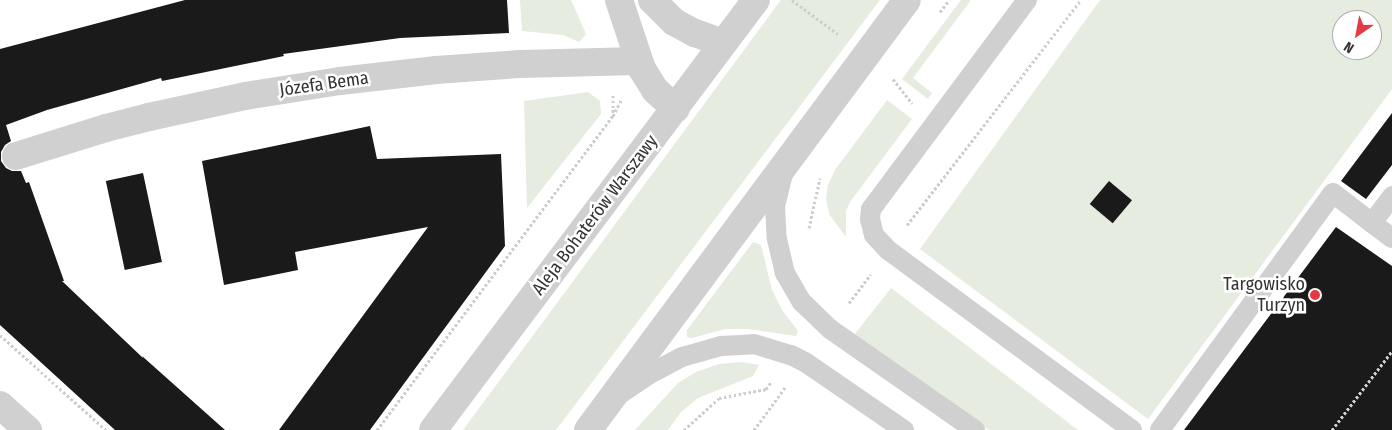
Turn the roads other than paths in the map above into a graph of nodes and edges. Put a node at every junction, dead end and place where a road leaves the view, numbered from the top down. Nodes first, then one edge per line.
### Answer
1 (619, 0) edge
2 (652, 0) edge
3 (756, 0) edge
4 (907, 0) edge
5 (1027, 0) edge
6 (723, 43) junction
7 (638, 61) junction
8 (676, 109) junction
9 (794, 152) junction
10 (16, 156) dead end
11 (1392, 196) edge
12 (1372, 223) junction
13 (1392, 238) edge
14 (0, 404) edge
15 (606, 405) junction
16 (28, 430) edge
17 (433, 430) edge
18 (588, 430) edge
19 (904, 430) edge
20 (975, 430) edge
21 (1132, 430) edge
22 (1160, 430) edge

1 - 7 street
2 - 6 street
3 - 6 street, Aleja Bohaterów Warszawy
4 - 9 street
5 - 21 lane
6 - 8 street, Aleja Bohaterów Warszawy
7 - 8 street
7 - 10 street, Józefa Bema
8 - 17 street, Aleja Bohaterów Warszawy
9 - 15 street
9 - 20 lane
11 - 12 lane
12 - 13 lane
12 - 22 lane
14 - 16 street
15 - 18 street
15 - 19 lane

